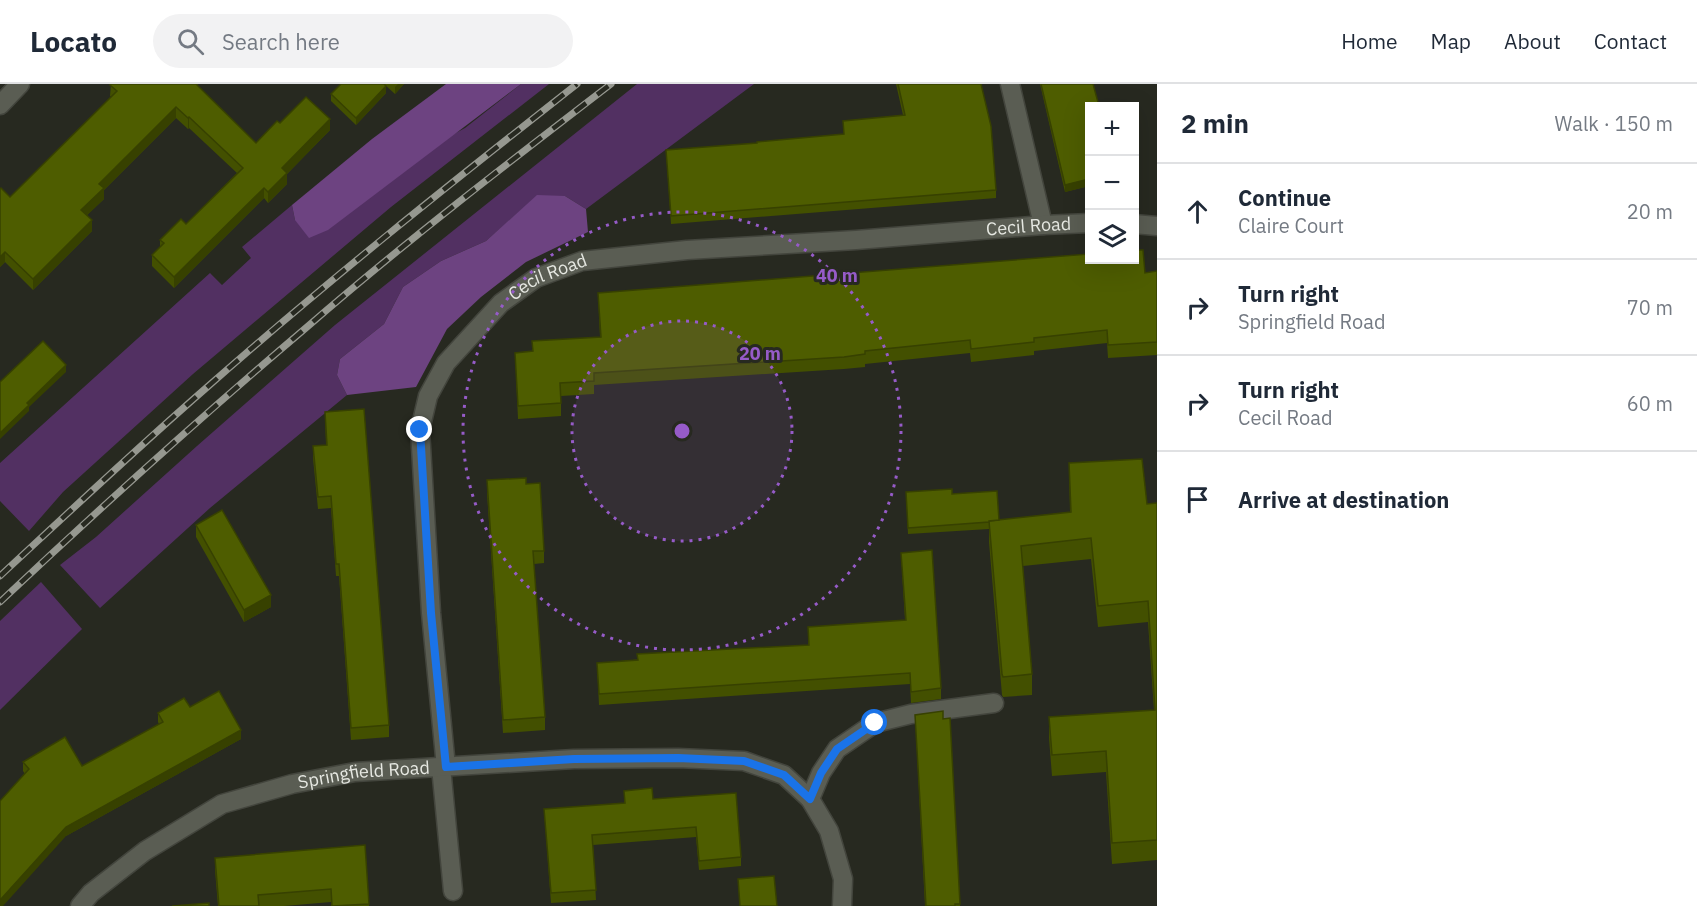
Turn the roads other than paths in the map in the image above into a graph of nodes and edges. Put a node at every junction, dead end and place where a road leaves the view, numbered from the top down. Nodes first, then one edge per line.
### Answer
1 (20, 84) edge
2 (1010, 84) edge
3 (0, 105) edge
4 (1085, 223) edge
5 (1043, 225) junction
6 (1139, 225) edge
7 (1157, 226) edge
8 (994, 703) dead end
9 (444, 767) junction
10 (810, 799) junction
11 (453, 891) dead end
12 (80, 906) edge
13 (842, 906) edge

1 - 3 street
2 - 5 street
4 - 5 street, Cecil Road
5 - 9 street, Cecil Road
6 - 7 street
8 - 10 street
9 - 10 street, Springfield Road
9 - 11 street, Cecil Road
9 - 12 street, Springfield Road
10 - 13 street, Springfield Road

